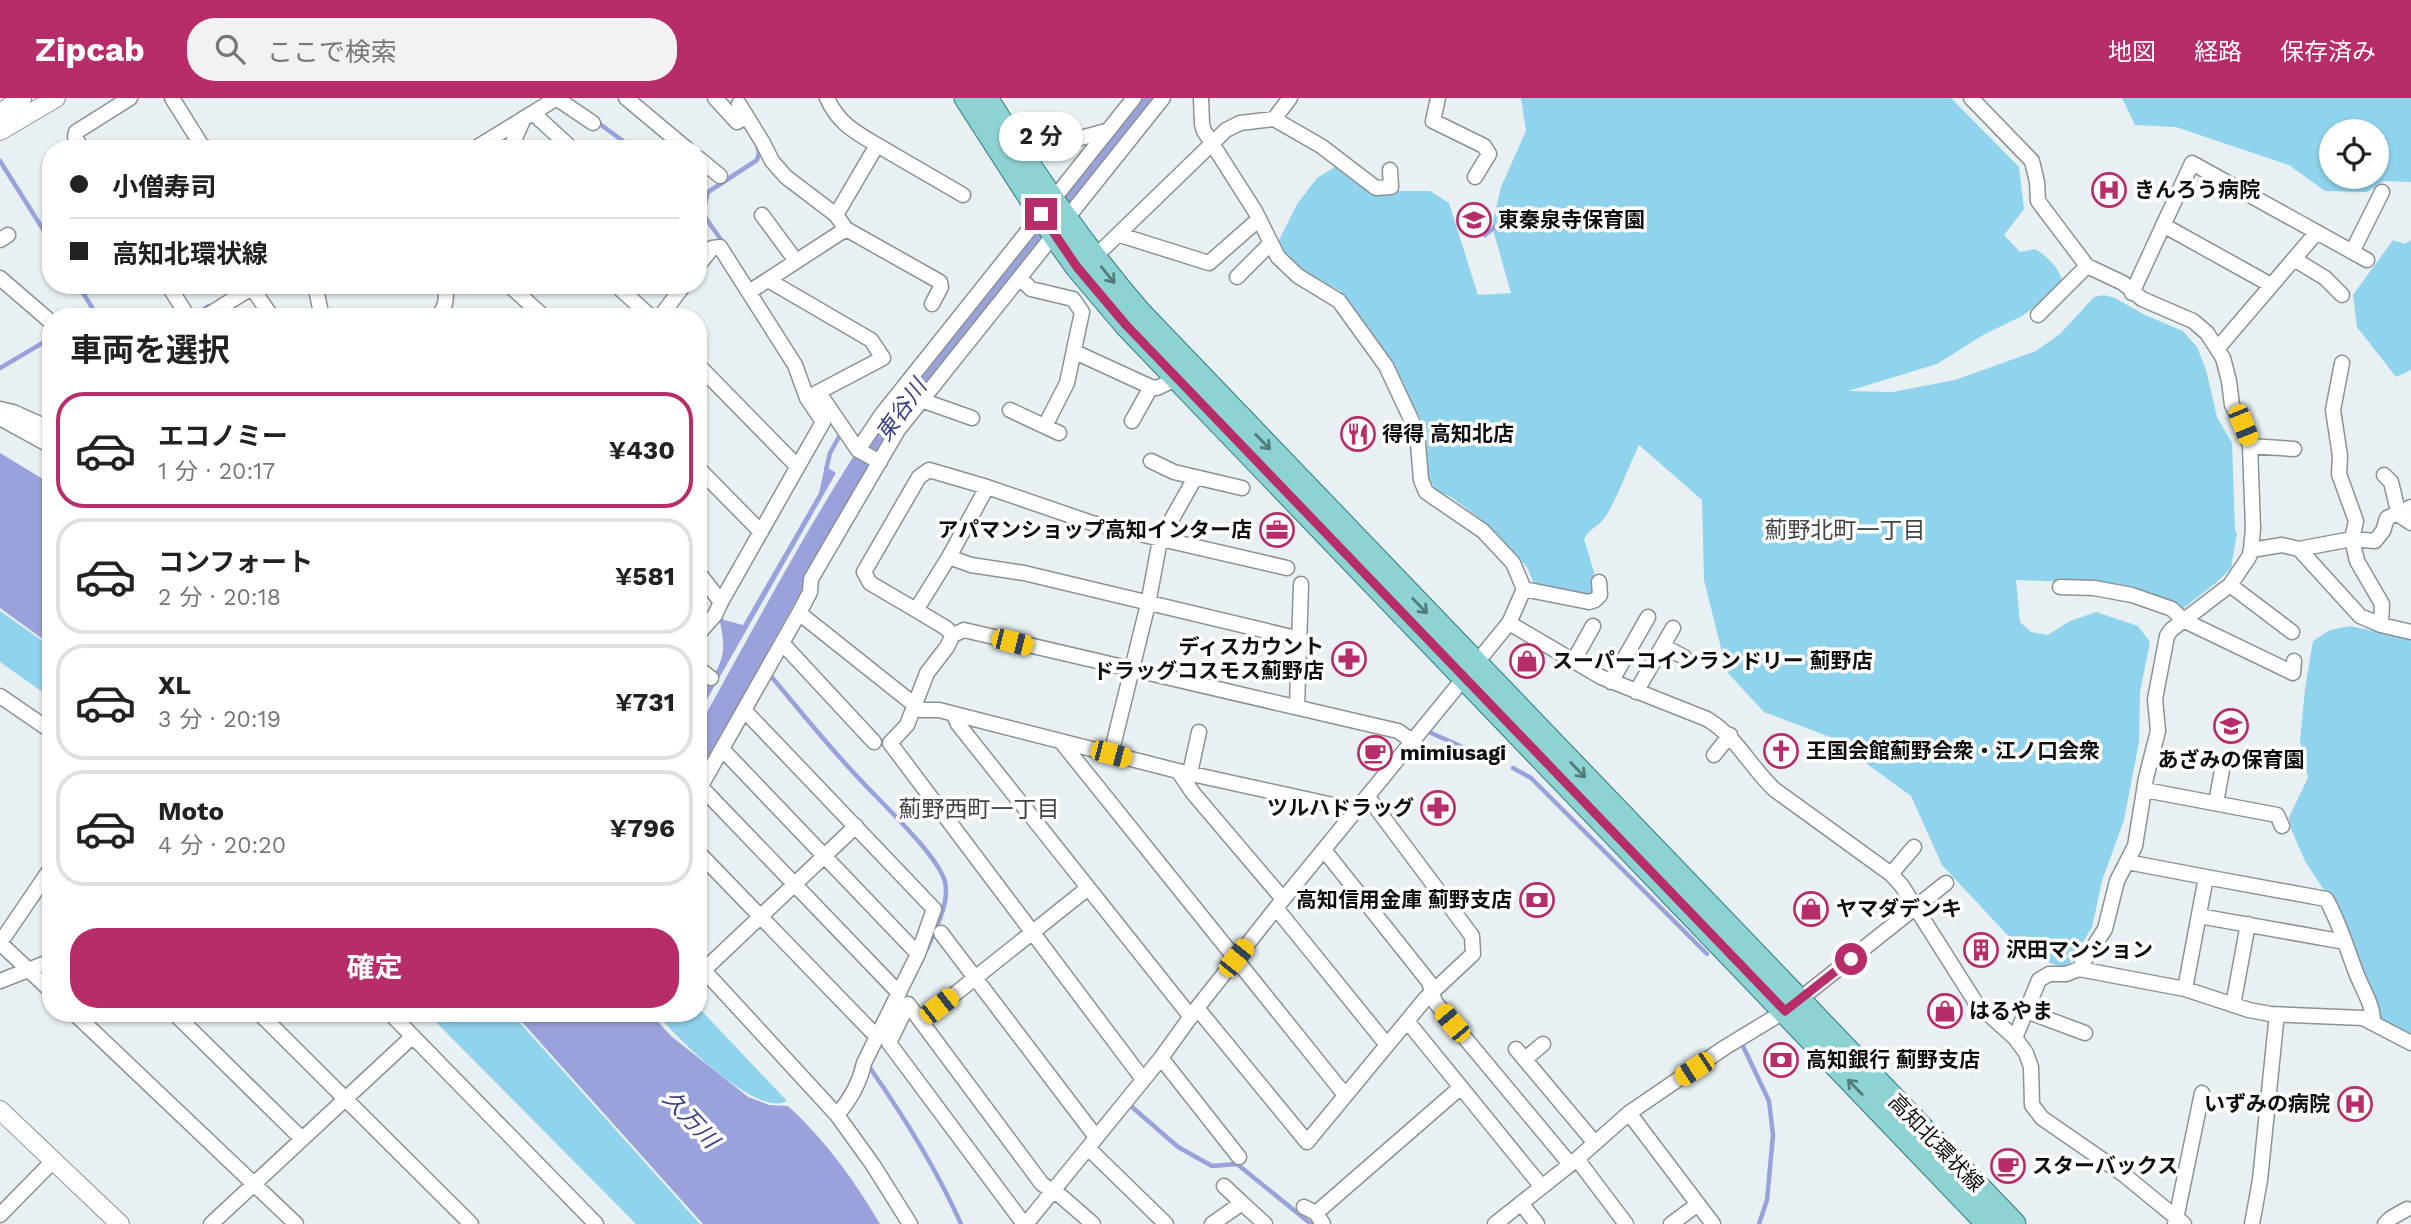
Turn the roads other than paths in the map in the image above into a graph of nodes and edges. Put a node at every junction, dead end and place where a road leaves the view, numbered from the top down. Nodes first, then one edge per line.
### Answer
1 (22, 98) edge
2 (56, 98) edge
3 (130, 98) edge
4 (172, 98) edge
5 (557, 98) edge
6 (626, 98) edge
7 (715, 98) edge
8 (827, 98) edge
9 (967, 98) edge
10 (986, 98) edge
11 (1134, 98) edge
12 (1163, 98) edge
13 (1202, 98) edge
14 (1290, 98) edge
15 (1438, 98) edge
16 (1971, 98) edge
17 (0, 113) edge
18 (528, 115) junction
19 (1274, 120) junction
20 (593, 123) dead end
21 (0, 131) edge
22 (1106, 131) junction
23 (77, 140) edge
24 (198, 140) edge
25 (488, 140) edge
26 (515, 140) edge
27 (560, 140) edge
28 (676, 140) edge
29 (1211, 144) junction
30 (877, 145) junction
31 (1048, 146) dead end
32 (707, 165) edge
33 (1390, 170) dead end
34 (720, 176) dead end
35 (1475, 177) dead end
36 (2382, 192) dead end
37 (963, 195) dead end
38 (1047, 207) junction
39 (762, 215) dead end
40 (836, 215) junction
41 (1259, 219) junction
42 (2163, 225) junction
43 (846, 229) junction
44 (1061, 229) junction
45 (2317, 232) junction
46 (1119, 235) junction
47 (1270, 244) junction
48 (1103, 249) dead end
49 (2352, 252) junction
50 (707, 254) edge
51 (2294, 259) junction
52 (2367, 260) dead end
53 (796, 261) junction
54 (2087, 266) junction
55 (1237, 277) dead end
56 (0, 278) edge
57 (1020, 278) junction
58 (2271, 285) junction
59 (758, 287) junction
60 (2133, 293) junction
61 (243, 294) edge
62 (519, 294) edge
63 (626, 294) edge
64 (2342, 295) dead end
65 (932, 304) dead end
66 (220, 308) edge
67 (534, 308) edge
68 (641, 308) edge
69 (42, 314) edge
70 (2038, 315) dead end
71 (2217, 349) junction
72 (1075, 352) junction
73 (2342, 363) dead end
74 (707, 374) edge
75 (1178, 378) junction
76 (1151, 387) junction
77 (813, 396) junction
78 (921, 400) junction
79 (0, 410) edge
80 (1010, 410) dead end
81 (0, 418) edge
82 (972, 418) dead end
83 (42, 421) edge
84 (1132, 422) dead end
85 (1045, 426) junction
86 (1059, 433) dead end
87 (42, 440) edge
88 (2250, 446) junction
89 (2294, 449) dead end
90 (858, 450) junction
91 (1151, 461) dead end
92 (880, 463) junction
93 (797, 466) junction
94 (2384, 475) dead end
95 (707, 477) edge
96 (1195, 478) junction
97 (988, 487) junction
98 (1242, 488) dead end
99 (2407, 515) edge
100 (761, 532) junction
101 (2352, 538) junction
102 (1160, 540) junction
103 (2299, 549) junction
104 (2251, 550) junction
105 (949, 557) junction
106 (1287, 568) dead end
107 (1599, 582) dead end
108 (1301, 584) dead end
109 (2230, 585) junction
110 (2060, 587) dead end
111 (707, 588) edge
112 (1524, 589) junction
113 (1148, 604) junction
114 (719, 609) junction
115 (916, 610) junction
116 (799, 613) junction
117 (1648, 617) dead end
118 (2183, 620) junction
119 (1510, 623) junction
120 (707, 624) edge
121 (2381, 625) junction
122 (1593, 626) dead end
123 (1674, 628) dead end
124 (2292, 632) dead end
125 (2411, 632) edge
126 (953, 635) junction
127 (1300, 639) junction
128 (782, 643) junction
129 (1663, 646) junction
130 (1684, 657) dead end
131 (2294, 661) dead end
132 (1573, 662) junction
133 (1132, 671) junction
134 (1471, 671) junction
135 (707, 675) edge
136 (711, 678) dead end
137 (1611, 682) junction
138 (1636, 692) junction
139 (0, 696) edge
140 (914, 706) junction
141 (1297, 707) junction
142 (744, 710) junction
143 (954, 715) junction
144 (42, 725) edge
145 (1199, 732) dead end
146 (1730, 735) junction
147 (1412, 741) junction
148 (874, 742) dead end
149 (1063, 744) junction
150 (722, 749) junction
151 (1111, 754) junction
152 (1714, 755) dead end
153 (2222, 771) dead end
154 (1184, 772) junction
155 (707, 775) edge
156 (2145, 790) junction
157 (707, 797) edge
158 (1368, 797) junction
159 (2216, 803) junction
160 (1356, 810) junction
161 (856, 826) junction
162 (2282, 826) dead end
163 (1914, 847) dead end
164 (1324, 850) junction
165 (825, 856) junction
166 (707, 861) edge
167 (2127, 862) junction
168 (1891, 874) junction
169 (2206, 877) junction
170 (42, 881) edge
171 (1946, 883) dead end
172 (794, 884) junction
173 (1088, 888) junction
174 (1280, 904) junction
175 (1916, 906) junction
176 (2199, 916) junction
177 (760, 917) junction
178 (2248, 924) junction
179 (1032, 932) junction
180 (941, 933) dead end
181 (2345, 942) junction
182 (0, 943) edge
183 (918, 954) junction
184 (1236, 958) junction
185 (707, 962) edge
186 (42, 964) edge
187 (28, 969) junction
188 (2079, 969) junction
189 (707, 974) edge
190 (976, 977) junction
191 (0, 981) edge
192 (42, 982) edge
193 (2185, 989) junction
194 (899, 993) junction
195 (1432, 993) junction
196 (2233, 1005) junction
197 (1792, 1006) junction
198 (2026, 1011) junction
199 (1194, 1012) junction
200 (2278, 1015) junction
201 (920, 1021) junction
202 (1407, 1021) junction
203 (2374, 1021) junction
204 (84, 1022) edge
205 (183, 1022) edge
206 (268, 1022) edge
207 (399, 1022) edge
208 (2085, 1033) dead end
209 (413, 1036) junction
210 (877, 1037) junction
211 (2015, 1038) junction
212 (2411, 1043) edge
213 (1543, 1044) dead end
214 (1387, 1045) junction
215 (1161, 1058) junction
216 (1142, 1079) junction
217 (1461, 1087) junction
218 (2202, 1093) dead end
219 (1345, 1095) junction
220 (346, 1099) junction
221 (0, 1111) edge
222 (1629, 1113) junction
223 (837, 1115) junction
224 (302, 1139) junction
225 (1092, 1143) junction
226 (1594, 1143) junction
227 (1239, 1157) dead end
228 (53, 1161) junction
229 (1574, 1162) junction
230 (254, 1183) junction
231 (1224, 1186) dead end
232 (1542, 1186) junction
233 (1052, 1191) junction
234 (1242, 1203) junction
235 (1521, 1203) junction
236 (1698, 1203) junction
237 (2407, 1209) dead end
238 (1315, 1214) edge
239 (0, 1215) edge
240 (2179, 1222) edge
241 (120, 1224) edge
242 (211, 1224) edge
243 (296, 1224) edge
244 (471, 1224) edge
245 (596, 1224) edge
246 (910, 1224) edge
247 (1025, 1224) edge
248 (1093, 1224) edge
249 (1166, 1224) edge
250 (1212, 1224) edge
251 (1265, 1224) edge
252 (1495, 1224) edge
253 (1537, 1224) edge
254 (1626, 1224) edge
255 (1671, 1224) edge
256 (1713, 1224) edge
257 (1988, 1224) edge
258 (2014, 1224) edge
259 (2252, 1224) edge
260 (2385, 1224) edge

1 - 17 street
2 - 21 street
3 - 23 street
4 - 24 street
5 - 18 street
5 - 20 street
6 - 28 street
7 - 40 street
8 - 30 street
9 - 38 main road, 高知北環状線
10 - 38 main road, 高知北環状線
11 - 22 street
12 - 44 street
13 - 29 street
14 - 19 street
15 - 35 street
16 - 54 street
18 - 25 street
18 - 26 street
18 - 27 street
19 - 29 street
19 - 33 street
22 - 31 street
22 - 38 street
29 - 41 street
29 - 46 street
30 - 37 street
30 - 40 street
32 - 34 street
36 - 49 street
38 - 44 main road, 高知北環状線
38 - 90 street
39 - 53 street
40 - 43 street
41 - 46 street
41 - 47 street
42 - 45 street
42 - 58 street
42 - 60 street
43 - 53 street
43 - 65 street
44 - 57 street
44 - 75 main road, 高知北環状線
44 -> 134 main road, 高知北環状線
45 - 49 street
45 - 51 street
46 - 48 street
47 - 55 street
47 - 112 street
49 - 52 street
50 - 59 street
51 - 58 street
51 - 64 street
53 - 59 street
54 - 60 street
54 - 70 street
56 - 69 street
57 - 72 street
57 - 78 street
58 - 71 street
59 - 77 street
59 - 77 street
60 - 71 street
61 - 66 street
62 - 67 street
63 - 68 street
71 - 88 street
72 - 76 street
72 - 85 street
73 - 101 street
74 - 93 street
75 - 76 street
75 - 134 main road, 高知北環状線
76 - 84 street
77 - 90 street
77 - 93 street
78 - 82 street
78 - 92 street
79 - 83 street
80 - 85 street
81 - 87 street
85 - 86 street
88 - 89 street
88 - 104 street
90 - 92 street
91 - 96 street
92 - 116 street
93 - 100 street
94 - 99 street
95 - 100 street
96 - 98 street
96 - 102 street
97 - 102 street
97 - 105 street
97 - 115 street
99 - 101 street
100 - 114 street
101 - 103 street
101 - 121 street
102 - 106 street
102 - 113 street
103 - 104 street
103 - 121 street
104 - 109 street
105 - 113 street
105 - 115 street
107 - 112 street
108 - 127 street
109 - 118 street
109 - 124 street
110 - 118 street
111 - 114 street
112 - 119 street
113 - 127 street
113 - 133 street
114 - 120 street
115 - 126 street
116 - 128 street
116 - 140 street
117 - 137 street
118 - 131 street
118 - 156 street
119 - 132 street
119 - 134 street
121 - 125 street
122 - 132 street
123 - 129 street
126 - 133 street
126 - 140 street
127 - 141 street
128 - 142 street
128 - 148 street
129 - 130 street
129 - 138 street
132 - 137 street
133 - 141 street
133 - 151 street
134 - 147 street
134 - 197 main road, 高知北環状線
135 - 136 street
137 - 138 street
138 - 146 street
139 - 144 street
140 - 143 street
140 - 179 street
141 - 147 street
142 - 150 street
142 - 161 street
143 - 149 street
143 - 173 street
145 - 154 street
146 - 152 street
146 - 168 street
147 - 158 street
149 - 151 street
149 - 184 street
150 - 155 street
150 - 165 street
151 - 154 street
153 - 159 street
154 - 160 street
154 - 174 street
156 - 159 street
156 - 167 street
157 - 172 street
158 - 160 street
158 - 195 street
159 - 162 street
160 - 164 street
161 - 165 street
161 - 183 street
163 - 168 street
164 - 174 street
164 - 195 street
165 - 172 street
165 - 183 street
166 - 177 street
167 - 169 street
167 - 188 street
168 - 175 street
169 - 176 street
169 - 181 street
170 - 182 street
171 - 175 street
172 - 177 street
172 - 194 street
173 - 179 street
173 - 199 street
174 - 184 street
174 - 214 street
175 - 197 street
175 - 211 street
176 - 178 street
176 - 193 street
177 - 185 street
177 - 210 street
178 - 181 street
178 - 196 street
179 - 190 street
179 - 216 street
180 - 190 street
181 - 203 street
182 - 187 street
183 - 194 street
184 - 199 street
184 - 219 street
186 - 187 street
187 - 191 street
187 - 192 street
188 - 193 street
188 - 198 street
189 - 223 street
190 - 201 street
190 - 225 street
193 - 196 street
194 - 210 street
195 - 202 street
195 - 229 street
196 - 200 street
197 - 222 street
257 -> 197 main road, 高知北環状線
197 - 258 main road, 高知北環状線
198 - 208 street
198 - 211 street
199 - 215 street
199 - 219 street
200 - 203 street
200 - 259 street
201 - 233 street
201 - 247 street
202 - 214 street
202 - 217 street
203 - 212 street
204 - 230 street
205 - 224 street
206 - 220 street
207 - 209 street
209 - 220 street
209 - 245 street
210 - 223 street
211 - 240 street
213 - 226 street
214 - 219 street
215 - 216 street
215 - 227 street
216 - 225 street
217 - 232 street
217 - 238 street
218 - 240 street
220 - 224 street
220 - 244 street
221 - 228 street
222 - 226 street
222 - 236 street
223 - 246 street
224 - 230 street
225 - 233 street
225 - 249 street
226 - 229 street
228 - 239 street
228 - 241 street
229 - 232 street
229 - 254 street
230 - 242 street
230 - 243 street
231 - 234 street
232 - 235 street
233 - 247 street
233 - 248 street
234 - 250 street
234 - 251 street
235 - 252 street
235 - 253 street
236 - 255 street
236 - 256 street
237 - 260 street

